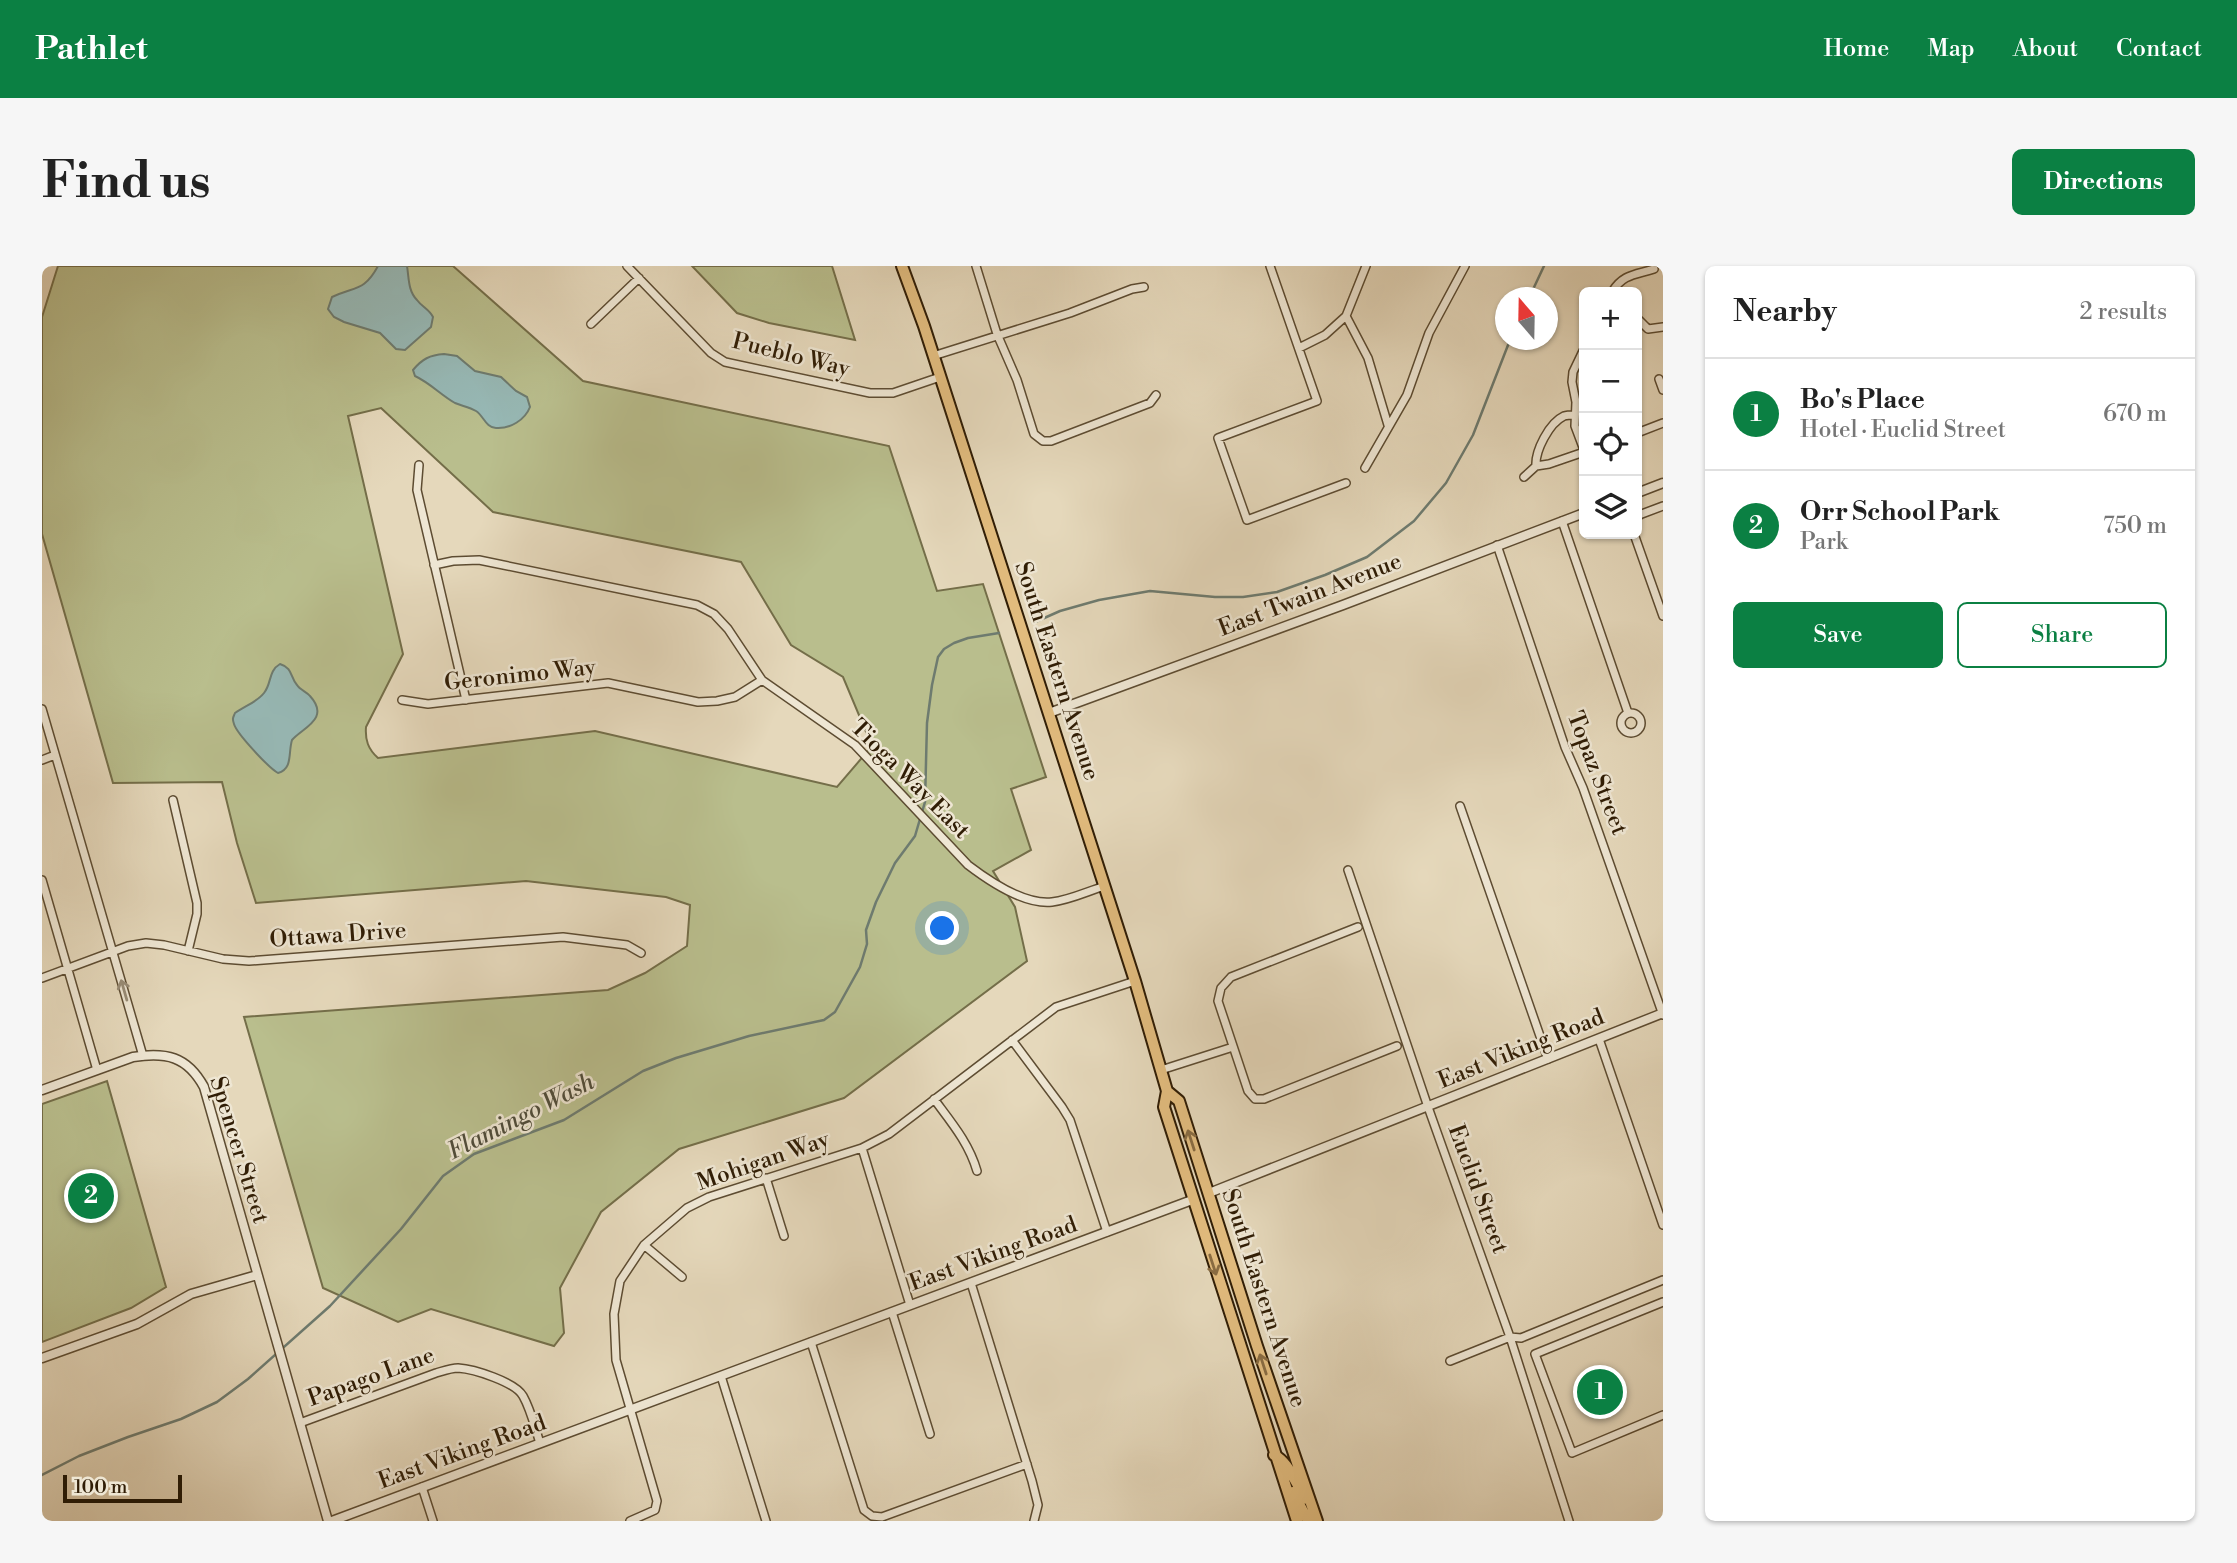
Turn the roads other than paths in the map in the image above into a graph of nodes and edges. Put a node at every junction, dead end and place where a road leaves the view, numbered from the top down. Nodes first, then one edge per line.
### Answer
1 (627, 266) edge
2 (902, 266) edge
3 (976, 266) edge
4 (1270, 266) edge
5 (1366, 266) edge
6 (1465, 266) edge
7 (1654, 269) dead end
8 (639, 278) junction
9 (1144, 287) dead end
10 (1615, 287) edge
11 (1346, 316) junction
12 (1642, 323) edge
13 (591, 324) dead end
14 (1663, 327) edge
15 (997, 334) junction
16 (1299, 348) junction
17 (1584, 350) edge
18 (933, 356) junction
19 (940, 377) junction
20 (1659, 379) dead end
21 (1663, 390) edge
22 (1156, 395) dead end
23 (1575, 415) junction
24 (1663, 423) edge
25 (1388, 425) junction
26 (1642, 431) edge
27 (1579, 438) edge
28 (1579, 453) edge
29 (419, 465) dead end
30 (1536, 466) junction
31 (1365, 468) dead end
32 (1524, 477) dead end
33 (1346, 483) dead end
34 (1663, 484) edge
35 (1642, 491) edge
36 (1663, 506) edge
37 (1642, 514) edge
38 (1579, 515) edge
39 (1562, 521) junction
40 (1636, 539) edge
41 (1497, 545) junction
42 (434, 565) junction
43 (1663, 616) edge
44 (762, 680) junction
45 (402, 700) dead end
46 (466, 700) junction
47 (42, 709) edge
48 (1049, 713) junction
49 (1628, 713) dead end
50 (55, 755) junction
51 (42, 760) edge
52 (173, 800) dead end
53 (1460, 806) dead end
54 (1348, 870) dead end
55 (42, 880) edge
56 (1105, 886) junction
57 (1358, 927) dead end
58 (113, 951) junction
59 (188, 951) junction
60 (641, 953) dead end
61 (67, 968) junction
62 (42, 978) edge
63 (1135, 981) junction
64 (1663, 1014) edge
65 (1599, 1039) junction
66 (1012, 1040) junction
67 (1397, 1045) dead end
68 (1233, 1047) junction
69 (143, 1056) junction
70 (1548, 1059) junction
71 (97, 1070) junction
72 (1161, 1070) junction
73 (42, 1090) edge
74 (1167, 1091) junction
75 (934, 1099) junction
76 (1428, 1107) junction
77 (862, 1148) junction
78 (977, 1171) dead end
79 (766, 1178) junction
80 (1209, 1193) junction
81 (1192, 1200) junction
82 (1663, 1225) edge
83 (1107, 1232) junction
84 (784, 1236) dead end
85 (644, 1245) junction
86 (257, 1275) junction
87 (682, 1278) dead end
88 (1663, 1280) edge
89 (971, 1283) junction
90 (1663, 1302) edge
91 (910, 1305) junction
92 (892, 1312) junction
93 (1510, 1337) junction
94 (811, 1342) junction
95 (42, 1358) edge
96 (1450, 1361) dead end
97 (721, 1376) junction
98 (632, 1409) junction
99 (1663, 1415) edge
100 (300, 1423) junction
101 (930, 1434) dead end
102 (540, 1443) junction
103 (1274, 1455) junction
104 (1027, 1464) junction
105 (1283, 1479) junction
106 (422, 1488) junction
107 (1311, 1504) junction
108 (1035, 1520) edge
109 (330, 1521) edge
110 (433, 1521) edge
111 (630, 1521) edge
112 (766, 1521) edge
113 (1297, 1521) edge
114 (1308, 1521) edge
115 (1317, 1521) edge
116 (1569, 1521) edge

1 - 8 street, Pueblo Way
2 - 18 main road, South Eastern Avenue
3 - 15 street
4 - 16 street
5 - 11 street
6 - 25 street
7 - 10 street
8 - 13 street
8 - 19 street, Pueblo Way
9 - 15 street
11 - 16 street
11 - 25 street
12 - 14 street
15 - 18 street
15 - 22 street
16 - 33 street
17 - 23 street
18 - 19 main road, South Eastern Avenue
19 - 48 main road, South Eastern Avenue
20 - 21 street
23 - 27 street
23 - 30 street
24 - 26 street
25 - 31 street
28 - 30 street
29 - 42 street
30 - 32 street
34 - 35 street
36 - 37 street
38 - 39 street, East Twain Avenue
39 - 41 street, East Twain Avenue
39 - 49 street
40 - 43 street
41 - 48 street, East Twain Avenue
41 - 64 street, Topaz Street
42 - 44 street, Tioga Way East
42 - 46 street
44 - 46 street, Geronimo Way
44 - 56 street, Tioga Way East
45 - 46 street, Geronimo Way
47 - 50 street
48 - 56 main road, South Eastern Avenue
50 - 51 street
50 - 58 street
52 - 59 street
53 - 70 street
54 - 76 street, Euclid Street
55 - 61 street
56 - 63 main road, South Eastern Avenue
57 - 68 street
58 - 59 street, Ottawa Drive
58 - 61 street, Ottawa Drive
69 -> 58 street
59 - 60 street, Ottawa Drive
61 - 62 street, Ottawa Drive
61 - 71 street
63 - 66 street, Mohigan Way
63 - 72 main road, South Eastern Avenue
64 - 65 street, East Viking Road
65 - 70 street, East Viking Road
65 - 82 street
66 - 75 street, Mohigan Way
66 - 83 street
67 - 68 street
68 - 72 street
69 - 71 street
69 - 86 street, Spencer Street
70 - 76 street, East Viking Road
71 - 73 street
72 - 74 main road, South Eastern Avenue
80 -> 74 main road, South Eastern Avenue
74 - 81 main road, South Eastern Avenue
75 - 77 street, Mohigan Way
75 - 78 street
76 - 80 street, East Viking Road
76 - 93 street, Euclid Street
77 - 79 street, Mohigan Way
77 - 91 street
79 - 84 street
79 - 85 street, Mohigan Way
80 - 81 street, East Viking Road
107 -> 80 main road, South Eastern Avenue
81 - 83 street, East Viking Road
81 -> 103 main road, South Eastern Avenue
83 - 89 street, East Viking Road
85 - 87 street
85 - 98 street, Mohigan Way
86 - 95 street
86 - 100 street, Spencer Street
88 - 93 street
89 - 91 street, East Viking Road
89 - 104 street
90 - 99 street
91 - 92 street, East Viking Road
92 - 94 street, East Viking Road
92 - 101 street
93 - 96 street
93 - 116 street, Euclid Street
94 - 97 street, East Viking Road
94 - 104 street
97 - 98 street, East Viking Road
97 - 112 street
98 - 102 street, East Viking Road
98 - 111 street, Mohigan Way
100 - 102 street, Papago Lane
100 - 109 street, Spencer Street
102 - 106 street, East Viking Road
103 - 105 main road, South Eastern Avenue
103 - 107 main road
104 - 108 street
105 - 113 main road, South Eastern Avenue
105 - 114 main road
106 - 109 street, East Viking Road
106 - 110 street
107 - 115 main road, South Eastern Avenue

